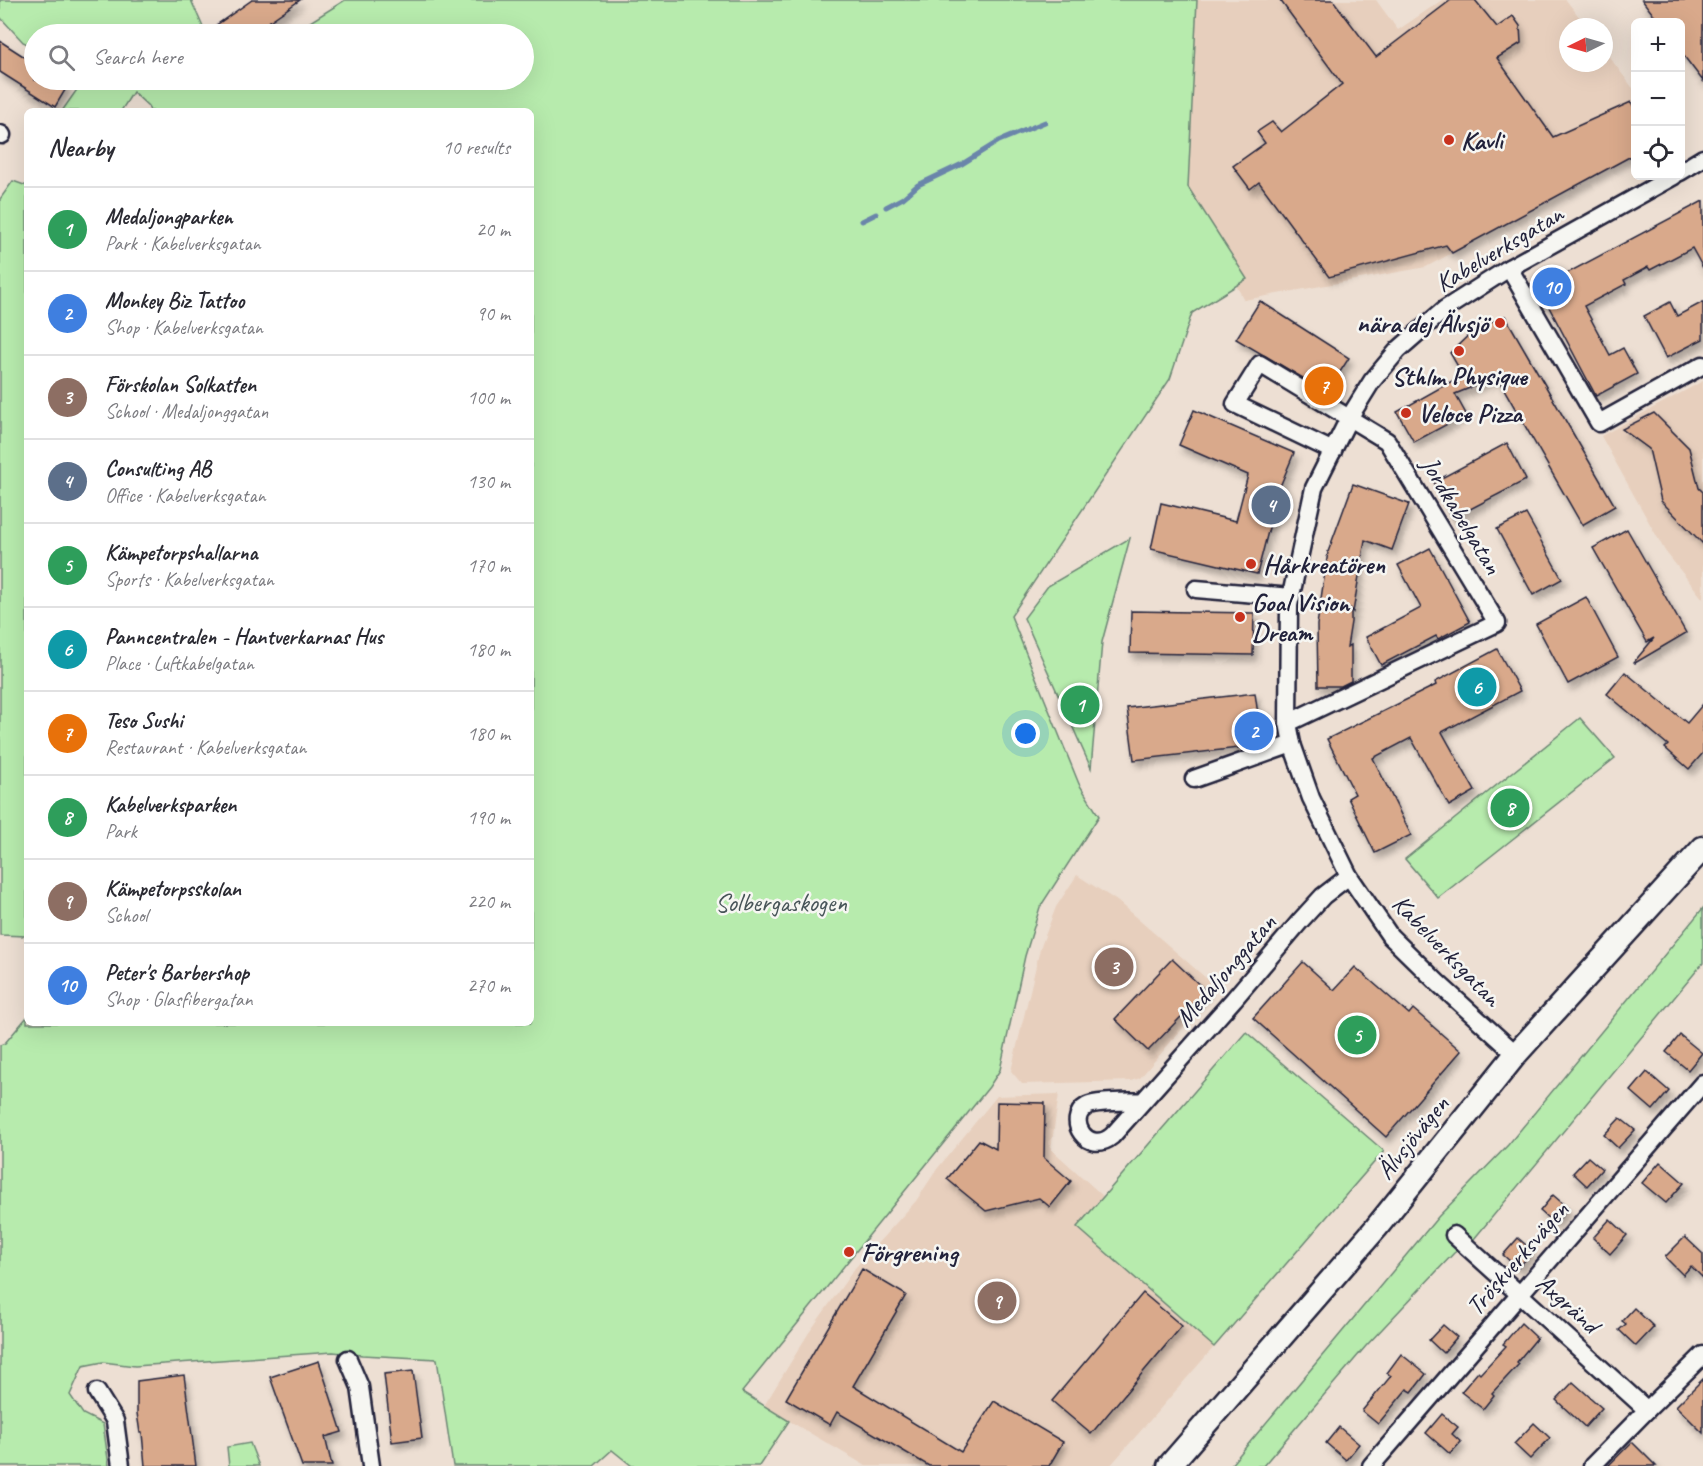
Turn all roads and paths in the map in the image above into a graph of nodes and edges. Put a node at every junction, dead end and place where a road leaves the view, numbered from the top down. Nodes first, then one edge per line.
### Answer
1 (1701, 165) edge
2 (1685, 170) edge
3 (1667, 180) edge
4 (1509, 268) junction
5 (1703, 365) edge
6 (1350, 418) junction
7 (1333, 452) junction
8 (1196, 589) dead end
9 (1291, 597) junction
10 (1288, 723) junction
11 (1292, 744) junction
12 (1194, 779) dead end
13 (1703, 848) edge
14 (1349, 876) junction
15 (1516, 1054) junction
16 (1703, 1083) edge
17 (1143, 1101) dead end
18 (1454, 1235) dead end
19 (1520, 1293) junction
20 (1703, 1355) edge
21 (348, 1359) dead end
22 (97, 1392) dead end
23 (1647, 1410) junction
24 (121, 1466) edge
25 (371, 1466) edge
26 (1169, 1466) edge
27 (1371, 1466) edge
28 (1592, 1466) edge

1 - 2 street
3 - 4 street, Kabelverksgatan
4 - 5 street
4 - 6 street, Kabelverksgatan
6 - 7 street, Kabelverksgatan
6 - 7 street
6 - 10 street, Jordkabelgatan
7 - 9 street, Kabelverksgatan
8 - 9 street
9 - 10 street, Kabelverksgatan
10 - 11 street, Kabelverksgatan
11 - 12 street
11 - 14 street, Kabelverksgatan
13 - 15 main road, Älvsjövägen
14 - 15 street, Kabelverksgatan
14 - 17 street, Medaljonggatan
15 - 26 main road, Älvsjövägen
16 - 19 street, Tröskverksvägen
18 - 19 street, Axgränd
19 - 23 street, Axgränd
19 - 27 street, Tröskverksvägen
20 - 23 street
21 - 25 street
22 - 24 street
23 - 28 street

